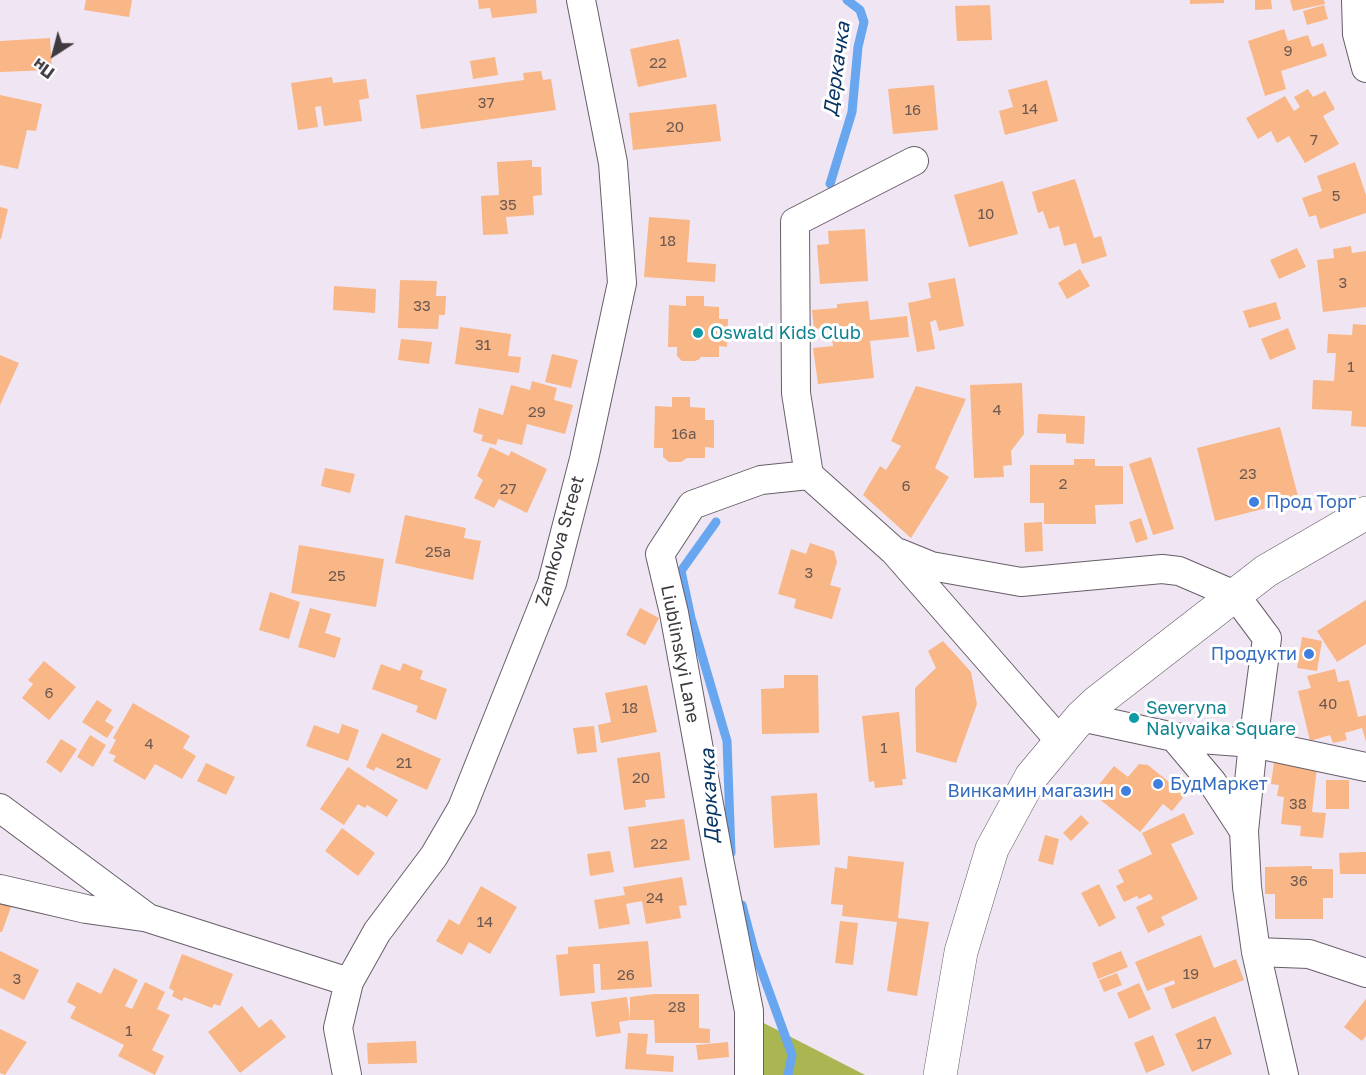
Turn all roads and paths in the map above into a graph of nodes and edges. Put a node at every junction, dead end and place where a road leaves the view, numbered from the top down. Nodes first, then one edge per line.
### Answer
1 (581, 0) edge
2 (1356, 0) edge
3 (1366, 68) edge
4 (914, 162) dead end
5 (809, 475) junction
6 (1366, 513) edge
7 (894, 551) junction
8 (1235, 595) junction
9 (1081, 717) junction
10 (1174, 737) junction
11 (1060, 741) junction
12 (1253, 743) junction
13 (1366, 767) edge
14 (0, 808) edge
15 (1244, 831) junction
16 (0, 889) edge
17 (148, 918) junction
18 (1256, 952) junction
19 (1366, 973) edge
20 (349, 982) junction
21 (347, 1075) edge
22 (749, 1075) edge
23 (940, 1075) edge
24 (1284, 1075) edge

1 - 20 street, Zamkova Street
2 - 3 street
4 - 5 street
5 - 7 street
5 - 22 street, Liublinskyi Lane
6 - 8 main road
7 - 8 street
7 - 11 street
8 - 9 main road
8 - 12 street
9 - 10 street
9 - 11 main road
10 - 12 street
10 - 15 street
11 - 23 main road
12 - 13 street
12 - 15 street
14 - 17 street
15 - 18 street
16 - 17 street
17 - 20 street
18 - 19 street
18 - 24 street
20 - 21 street, Zamkova Street

